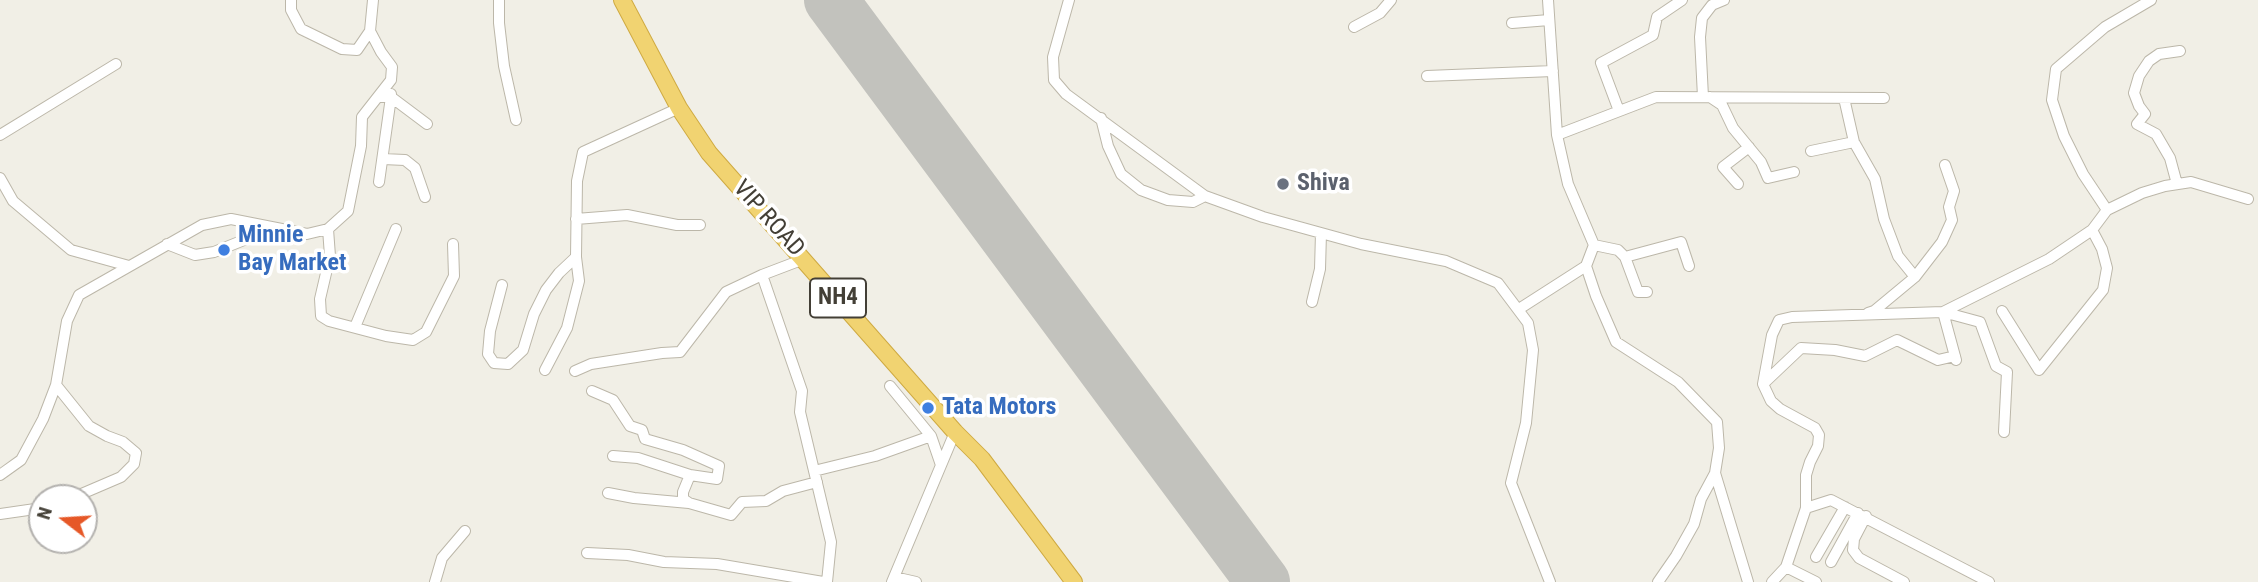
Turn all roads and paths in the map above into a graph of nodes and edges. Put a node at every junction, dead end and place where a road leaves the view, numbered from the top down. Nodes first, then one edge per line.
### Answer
1 (291, 0) edge
2 (373, 0) edge
3 (499, 0) edge
4 (622, 0) edge
5 (1069, 0) edge
6 (1391, 0) edge
7 (1548, 0) edge
8 (1682, 0) edge
9 (1724, 0) edge
10 (2151, 0) edge
11 (1549, 20) junction
12 (1512, 23) dead end
13 (1354, 27) dead end
14 (370, 30) junction
15 (2180, 51) dead end
16 (116, 64) dead end
17 (1553, 71) junction
18 (1427, 76) dead end
19 (391, 80) junction
20 (379, 97) junction
21 (391, 97) junction
22 (1707, 97) junction
23 (1844, 97) junction
24 (1884, 97) dead end
25 (679, 108) junction
26 (1619, 111) junction
27 (1101, 118) junction
28 (516, 120) dead end
29 (427, 124) dead end
30 (0, 135) edge
31 (1557, 135) junction
32 (1854, 142) junction
33 (1749, 147) junction
34 (1811, 151) dead end
35 (383, 159) junction
36 (1945, 165) dead end
37 (1794, 172) dead end
38 (0, 178) edge
39 (379, 182) dead end
40 (1738, 184) dead end
41 (2177, 184) junction
42 (1205, 196) junction
43 (425, 197) dead end
44 (2248, 199) dead end
45 (2106, 210) junction
46 (576, 219) junction
47 (700, 225) dead end
48 (274, 228) junction
49 (328, 229) junction
50 (396, 229) dead end
51 (2092, 230) junction
52 (1321, 233) junction
53 (167, 244) junction
54 (453, 244) dead end
55 (1594, 246) junction
56 (576, 257) junction
57 (1625, 257) junction
58 (804, 260) junction
59 (1689, 265) dead end
60 (129, 266) junction
61 (1586, 266) junction
62 (762, 275) junction
63 (1915, 277) junction
64 (502, 285) dead end
65 (1647, 292) dead end
66 (1312, 302) dead end
67 (1519, 309) junction
68 (2002, 311) dead end
69 (1943, 312) junction
70 (1861, 314) junction
71 (355, 327) junction
72 (545, 370) dead end
73 (575, 371) dead end
74 (1763, 384) junction
75 (56, 385) junction
76 (890, 386) dead end
77 (592, 391) dead end
78 (955, 432) junction
79 (2004, 432) dead end
80 (931, 436) junction
81 (613, 456) dead end
82 (941, 466) junction
83 (1715, 473) junction
84 (0, 475) edge
85 (690, 475) junction
86 (815, 477) junction
87 (98, 487) edge
88 (608, 493) dead end
89 (689, 503) junction
90 (1844, 507) junction
91 (1806, 508) junction
92 (28, 510) edge
93 (0, 514) edge
94 (1862, 515) junction
95 (465, 531) dead end
96 (587, 553) dead end
97 (1816, 557) dead end
98 (1831, 562) dead end
99 (1786, 567) junction
100 (893, 580) edge
101 (1985, 581) edge
102 (435, 582) edge
103 (825, 582) edge
104 (916, 582) edge
105 (1074, 582) edge
106 (1550, 582) edge
107 (1658, 582) edge
108 (1748, 582) edge
109 (1772, 582) edge
110 (1816, 582) edge
111 (1904, 582) edge

1 - 14 street
2 - 14 street
3 - 28 street
4 - 25 highway, VIP ROAD / NH4
5 - 27 street
6 - 13 street
7 - 11 street
8 - 26 street
9 - 22 street
10 - 45 street
11 - 12 street
11 - 17 street
14 - 19 street
15 - 41 street
16 - 30 street
17 - 18 street
17 - 31 street
19 - 20 street
19 - 21 street
20 - 21 street
20 - 49 street
21 - 29 street
21 - 35 street
22 - 23 street
22 - 26 street
22 - 33 street
23 - 24 street
23 - 32 street
25 - 46 street
25 - 58 highway, VIP ROAD / NH4
26 - 31 street
27 - 42 street
27 - 42 street
31 - 55 street
32 - 34 street
32 - 63 street
33 - 37 street
33 - 40 street
35 - 39 street
35 - 43 street
36 - 63 street
38 - 60 street
41 - 44 street
41 - 45 street
42 - 52 street
45 - 51 street
46 - 47 street
46 - 56 street
48 - 49 street
48 - 53 street
48 - 53 street
49 - 71 street
50 - 71 street
51 - 68 street
51 - 69 street
52 - 66 street
52 - 67 street
53 - 60 street
54 - 71 street
55 - 57 street
55 - 61 street
56 - 64 street
56 - 72 street
57 - 59 street
57 - 65 street
58 - 62 street
58 - 78 highway, VIP ROAD / NH4
60 - 75 street
61 - 67 street
61 - 83 street
62 - 73 street
62 - 86 street
63 - 70 street
67 - 106 street
69 - 70 street
69 - 74 street
69 - 79 street
70 - 74 street
74 - 91 street
75 - 84 street
75 - 87 street
76 - 80 street
77 - 85 street
78 - 82 street
78 - 105 highway, VIP ROAD / NH4
80 - 82 street
80 - 86 street
81 - 85 street
82 - 100 street
83 - 107 street
83 - 108 street
85 - 89 street
86 - 89 street
86 - 103 street
88 - 89 street
90 - 91 street
90 - 94 street
90 - 97 street
91 - 99 street
92 - 93 street
94 - 98 street
94 - 101 street
94 - 111 street
95 - 102 street
96 - 103 street
99 - 109 street
99 - 110 street
100 - 104 street

